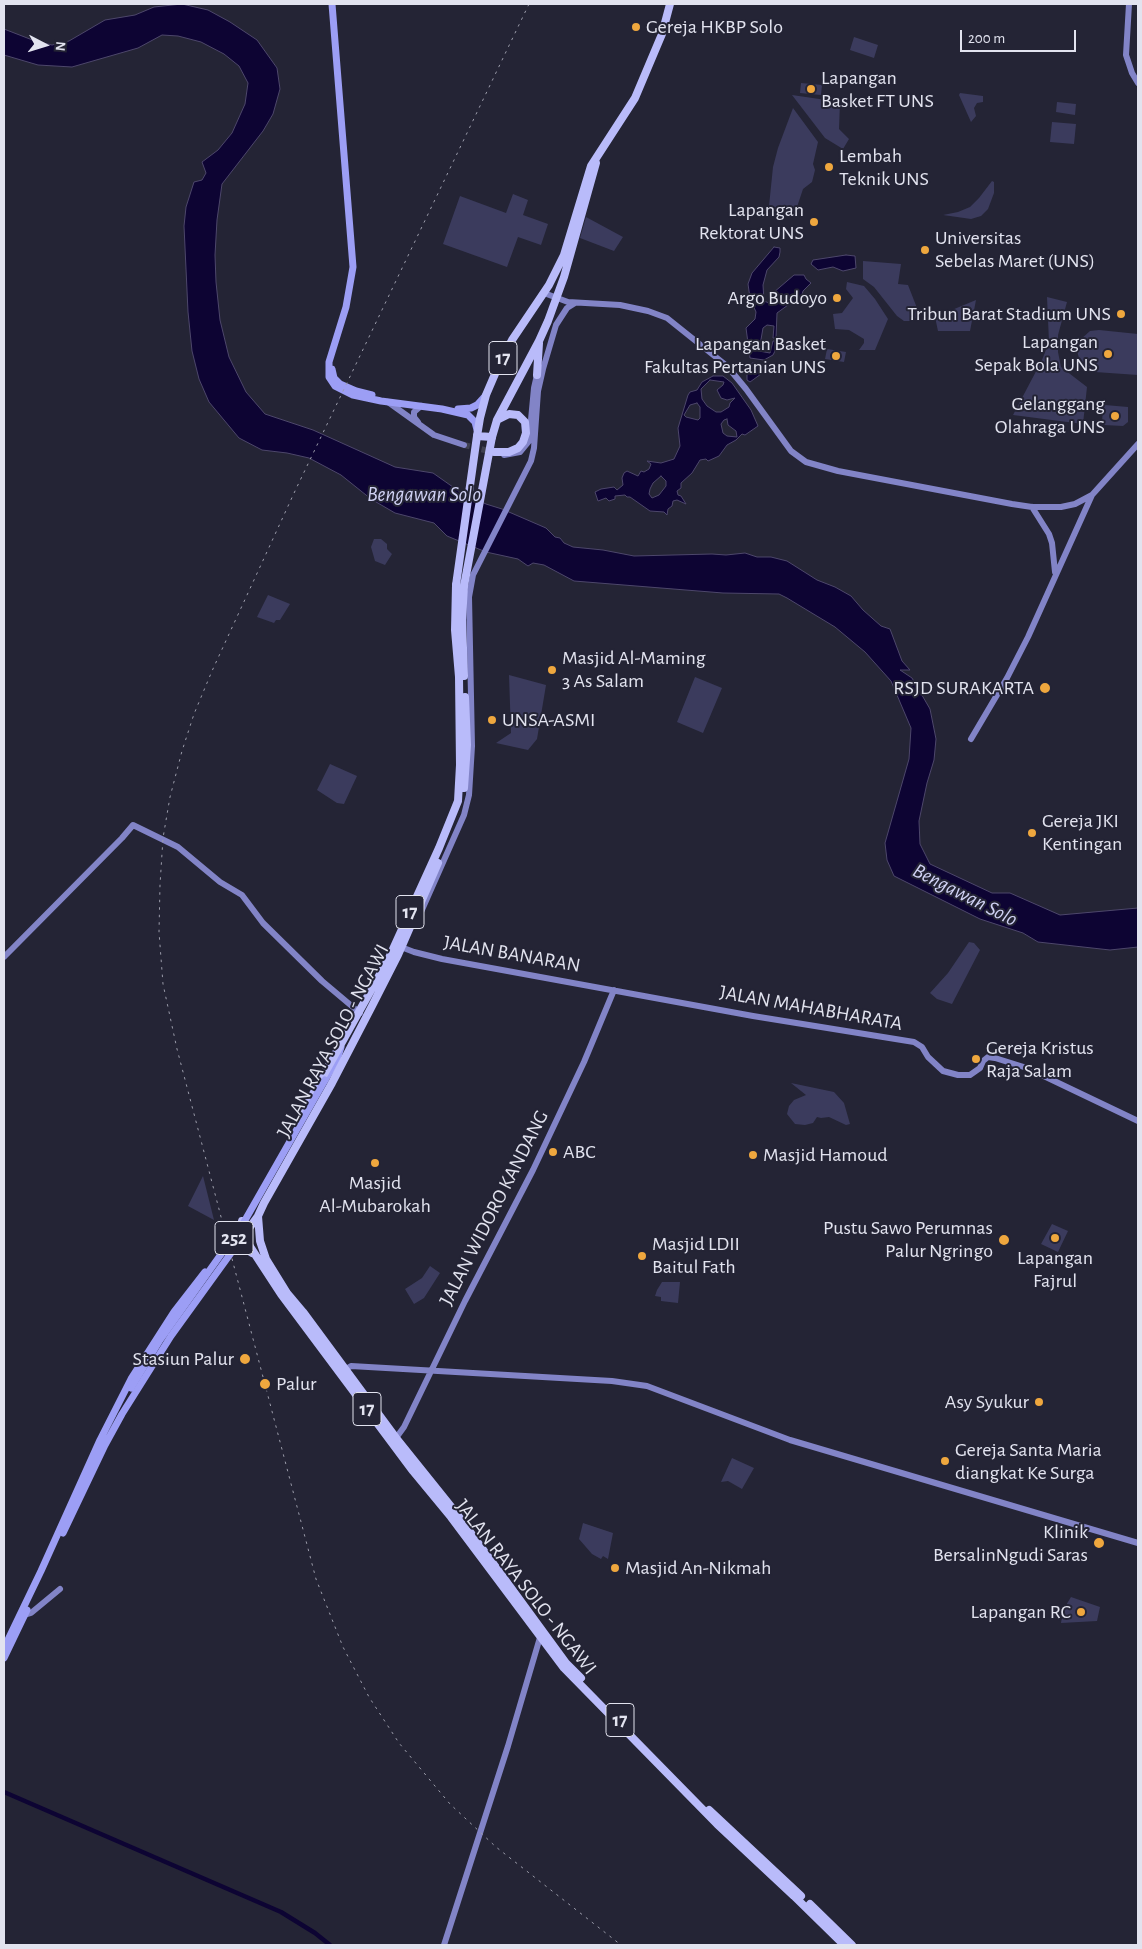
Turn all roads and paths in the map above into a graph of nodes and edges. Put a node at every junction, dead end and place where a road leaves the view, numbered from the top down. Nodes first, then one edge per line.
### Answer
1 (332, 4) edge
2 (670, 4) edge
3 (1129, 4) edge
4 (1138, 83) edge
5 (595, 160) junction
6 (544, 293) junction
7 (559, 299) junction
8 (575, 303) junction
9 (548, 321) junction
10 (556, 325) junction
11 (539, 341) junction
12 (543, 369) junction
13 (536, 375) junction
14 (486, 395) junction
15 (387, 400) junction
16 (422, 406) junction
17 (442, 409) junction
18 (497, 420) junction
19 (422, 427) junction
20 (477, 433) junction
21 (533, 435) junction
22 (492, 438) junction
23 (1138, 444) edge
24 (464, 445) tunnel mouth
25 (494, 452) joint
26 (1092, 495) junction
27 (1032, 507) junction
28 (1055, 574) junction
29 (460, 585) junction
30 (465, 628) junction
31 (971, 739) dead end
32 (403, 947) junction
33 (4, 957) edge
34 (614, 990) junction
35 (360, 1013) junction
36 (341, 1046) junction
37 (350, 1050) junction
38 (327, 1081) junction
39 (1138, 1121) edge
40 (255, 1197) junction
41 (264, 1203) junction
42 (249, 1208) junction
43 (258, 1216) junction
44 (242, 1218) junction
45 (244, 1234) junction
46 (234, 1248) junction
47 (256, 1257) junction
48 (206, 1270) junction
49 (214, 1276) junction
50 (346, 1369) junction
51 (432, 1371) junction
52 (111, 1426) junction
53 (396, 1438) junction
54 (1138, 1544) edge
55 (60, 1589) dead end
56 (22, 1616) junction
57 (541, 1634) junction
58 (4, 1648) edge
59 (4, 1658) edge
60 (796, 1894) junction
61 (444, 1945) edge
62 (844, 1945) edge
63 (852, 1945) edge

1 - 15 main road
2 - 5 highway, 17
3 - 4 street
5 - 6 highway, 17
5 - 7 highway, 17
6 - 7 street
6 - 14 highway, 17
7 - 8 street
7 - 9 highway, 17
8 - 10 street
8 - 27 street
9 - 10 highway
9 - 11 highway, 17
10 - 12 street
11 - 13 highway
11 - 18 highway, 17
12 - 13 street
12 - 21 street
13 - 21 street
14 - 17 main road
14 - 20 highway, 17
15 - 16 main road
15 - 19 street
16 - 17 main road
16 - 19 street
17 - 20 main road
18 - 22 highway, 17
18 - 25 highway
19 - 24 street
20 - 22 highway
20 - 29 highway, 17, bridge
21 - 25 street
21 - 30 street
22 - 29 highway, 17, bridge
23 - 26 street
26 - 27 street
26 - 28 street
27 - 28 street
28 - 31 street
29 - 30 highway, JALAN RAYA SOLO - NGAWI / 17
29 - 35 highway, JALAN RAYA SOLO - NGAWI / 17
30 - 32 highway, JALAN RAYA SOLO - NGAWI / 17
32 - 34 street, JALAN BANARAN
32 - 37 highway, JALAN RAYA SOLO - NGAWI / 17
33 - 35 street
34 - 39 street, JALAN MAHABHARATA
34 - 51 street, JALAN WIDORO KANDANG
35 - 36 highway, JALAN RAYA SOLO - NGAWI / 17
36 - 38 main road, 17
36 - 40 highway, JALAN RAYA SOLO - NGAWI / 17
37 - 38 main road, 17
37 - 41 highway, JALAN RAYA SOLO - NGAWI / 17
38 - 52 main road, 252, bridge
40 - 41 highway
40 - 42 highway, JALAN RAYA SOLO - NGAWI / 17
41 - 43 highway, JALAN RAYA SOLO - NGAWI / 17
42 - 43 highway
42 - 44 highway, JALAN RAYA SOLO - NGAWI / 17
43 - 45 highway
43 - 50 highway, JALAN RAYA SOLO - NGAWI / 17
44 - 45 highway, JALAN RAYA SOLO - NGAWI / 17
44 - 48 main road, 252
45 - 46 main road, 252
45 - 47 highway, JALAN RAYA SOLO - NGAWI / 17
46 - 47 highway
46 - 49 main road, 252
47 - 57 highway, JALAN RAYA SOLO - NGAWI / 17
48 - 49 main road
48 - 52 main road, 252
49 - 52 main road, 252
50 - 51 street
50 - 53 highway, JALAN RAYA SOLO - NGAWI / 17
51 - 53 street, JALAN WIDORO KANDANG
51 - 54 street
52 - 56 main road, 252
53 - 57 highway, JALAN RAYA SOLO - NGAWI / 17
55 - 56 street
56 - 58 main road, 252
56 - 59 main road, 252
57 - 60 highway, JALAN RAYA SOLO - NGAWI / 17
57 - 61 street
60 - 62 highway, JALAN RAYA SOLO - NGAWI / 17
60 - 63 highway, JALAN RAYA SOLO - NGAWI / 17

